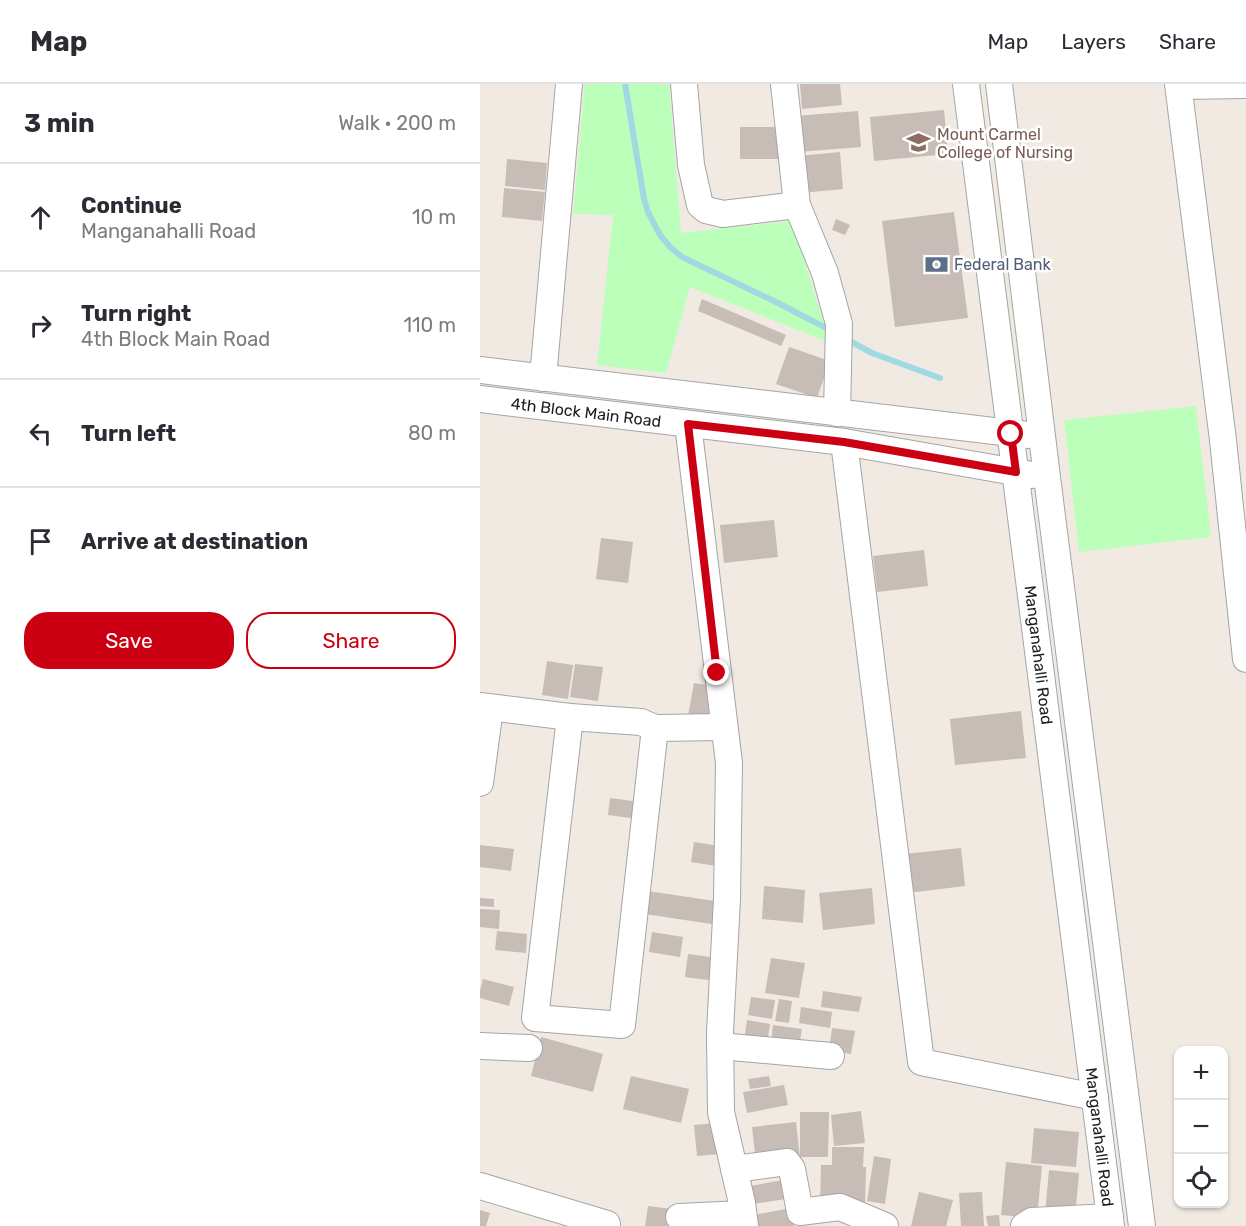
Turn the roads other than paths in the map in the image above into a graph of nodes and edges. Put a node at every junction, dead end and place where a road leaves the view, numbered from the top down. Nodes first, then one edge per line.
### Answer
1 (569, 84) edge
2 (684, 84) edge
3 (784, 84) edge
4 (966, 84) edge
5 (999, 84) edge
6 (1179, 85) edge
7 (1246, 85) edge
8 (797, 205) junction
9 (480, 370) edge
10 (543, 378) junction
11 (480, 399) edge
12 (837, 413) junction
13 (688, 424) junction
14 (1011, 434) junction
15 (1042, 436) junction
16 (1235, 440) edge
17 (844, 442) junction
18 (1016, 472) junction
19 (1047, 477) junction
20 (1246, 659) edge
21 (485, 707) edge
22 (570, 717) junction
23 (724, 727) junction
24 (655, 728) junction
25 (480, 783) edge
26 (480, 1046) edge
27 (720, 1046) junction
28 (529, 1047) dead end
29 (831, 1056) dead end
30 (1095, 1096) junction
31 (734, 1169) junction
32 (480, 1186) edge
33 (679, 1217) dead end
34 (801, 1219) edge
35 (744, 1220) edge
36 (1111, 1221) edge
37 (607, 1224) dead end
38 (885, 1226) edge
39 (1024, 1226) edge
40 (1142, 1226) edge

1 - 10 street
2 - 8 street
3 - 8 street
4 - 14 street, Manganahalli Road
5 - 15 street, Manganahalli Road
6 - 7 street
6 - 16 street
8 - 12 street
9 - 10 street, 4th Block Main Road
10 - 12 street, 4th Block Main Road
11 - 13 street, 4th Block Main Road
12 - 14 street, 4th Block Main Road
13 - 17 street, 4th Block Main Road
13 - 23 street
14 - 15 street, 4th Block Main Road
14 - 18 street, Manganahalli Road
15 - 19 street, Manganahalli Road
16 - 20 street
17 - 18 street, 4th Block Main Road
17 - 30 street
18 - 19 street, 4th Block Main Road
18 - 30 street, Manganahalli Road
19 - 40 street, Manganahalli Road
21 - 22 street
21 - 25 street
22 - 24 street
22 - 24 street
23 - 24 street
23 - 27 street
26 - 28 street
27 - 29 street
27 - 31 street
30 - 36 street, Manganahalli Road
31 - 34 street
31 - 35 street
32 - 37 street
33 - 35 street
34 - 38 street
36 - 39 street

